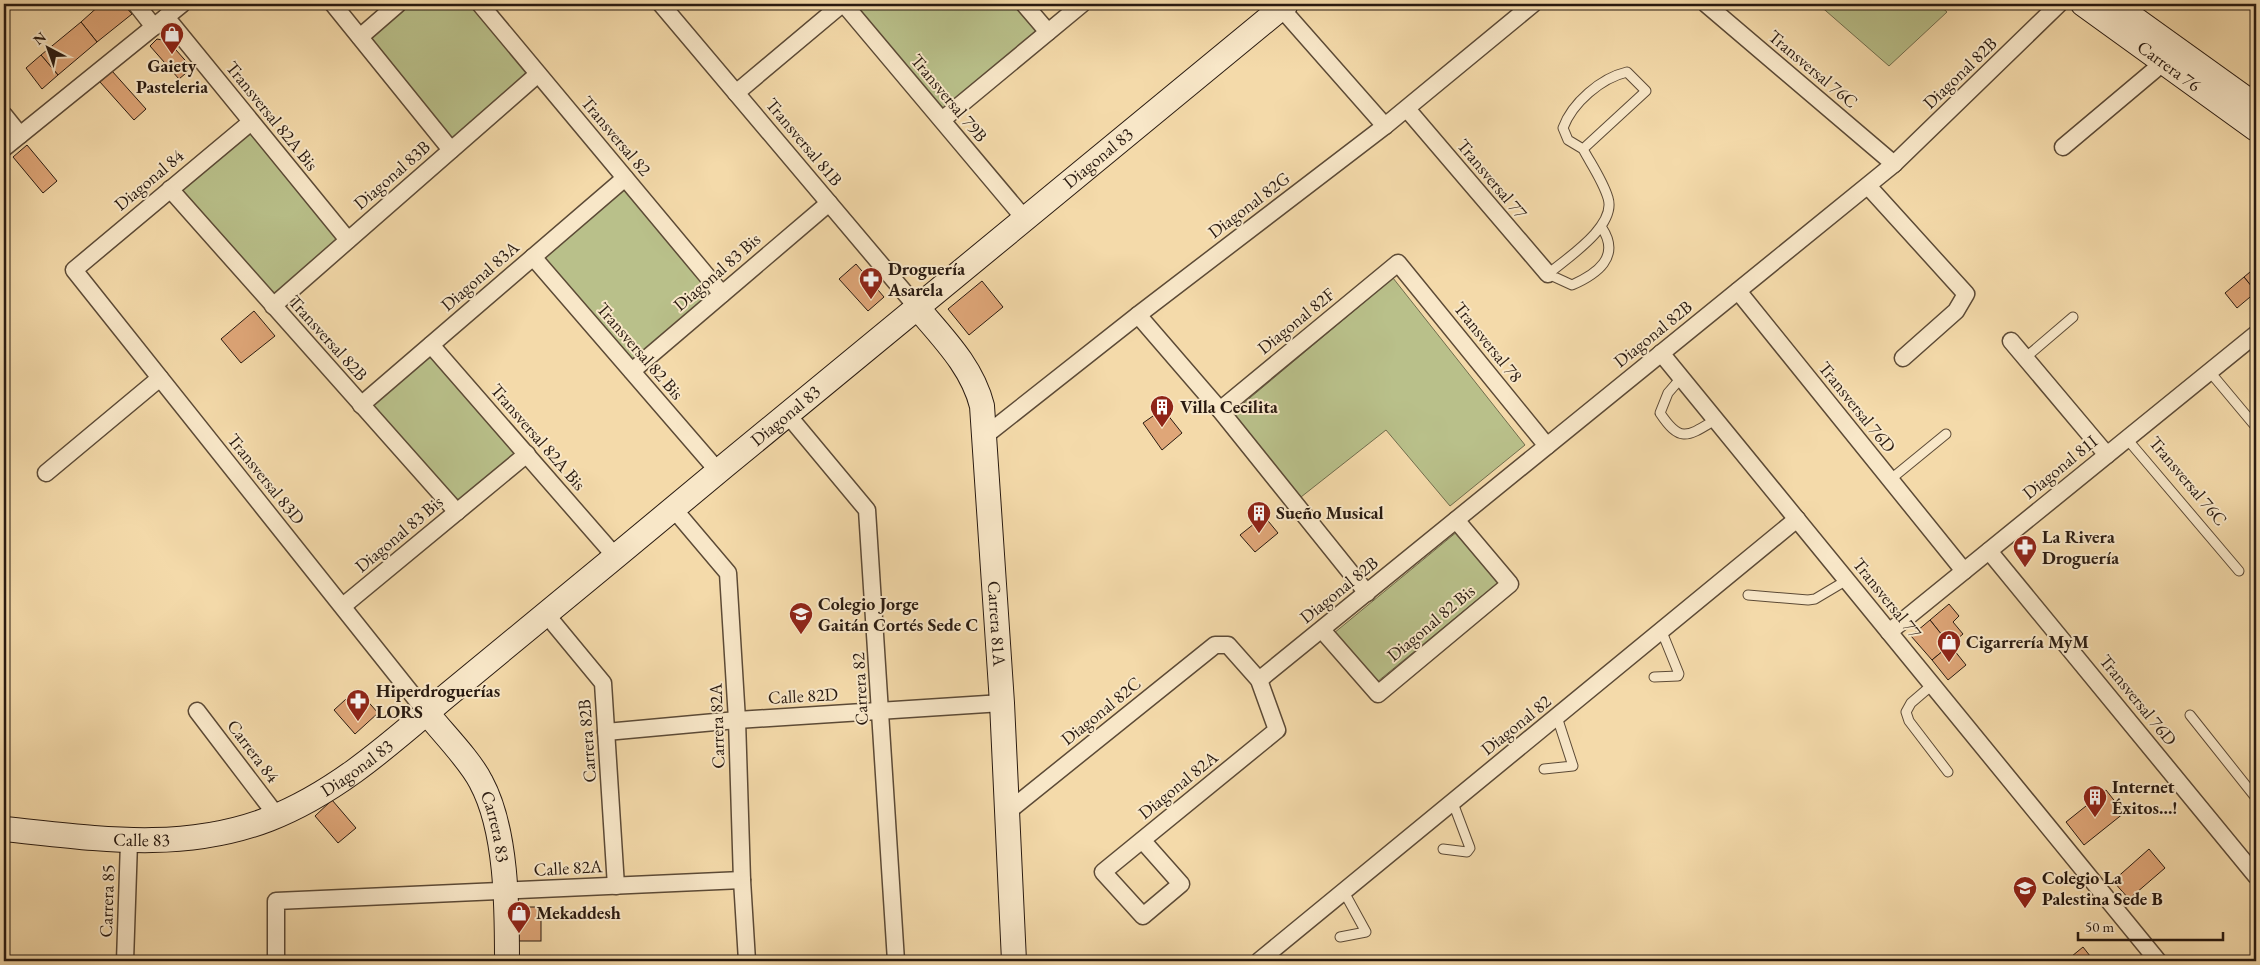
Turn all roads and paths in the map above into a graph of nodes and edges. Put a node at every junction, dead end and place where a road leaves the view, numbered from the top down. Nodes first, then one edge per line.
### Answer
1 (136, 4) edge
2 (182, 4) edge
3 (333, 4) edge
4 (398, 4) edge
5 (480, 4) edge
6 (662, 4) edge
7 (843, 4) edge
8 (1024, 4) edge
9 (1082, 4) edge
10 (1533, 4) edge
11 (1706, 4) edge
12 (2059, 4) edge
13 (2083, 4) edge
14 (2114, 4) edge
15 (1284, 6) edge
16 (160, 22) junction
17 (1048, 32) junction
18 (360, 37) junction
19 (2171, 56) junction
20 (538, 74) junction
21 (736, 93) junction
22 (2256, 106) edge
23 (1407, 108) junction
24 (4, 115) edge
25 (942, 120) junction
26 (251, 122) junction
27 (1386, 126) junction
28 (2256, 129) edge
29 (20, 135) junction
30 (2063, 147) dead end
31 (4, 148) edge
32 (1583, 149) junction
33 (451, 150) junction
34 (1894, 164) junction
35 (625, 178) junction
36 (1868, 186) junction
37 (170, 189) junction
38 (829, 203) junction
39 (1024, 218) junction
40 (1602, 228) junction
41 (348, 240) junction
42 (533, 257) junction
43 (1398, 263) joint
44 (74, 270) joint
45 (1548, 274) junction
46 (1738, 291) junction
47 (722, 294) junction
48 (273, 306) junction
49 (916, 306) junction
50 (1138, 315) junction
51 (2073, 317) dead end
52 (2256, 334) edge
53 (2011, 341) dead end
54 (430, 344) junction
55 (1662, 353) junction
56 (1903, 358) dead end
57 (2025, 358) junction
58 (632, 372) junction
59 (2210, 372) junction
60 (160, 378) junction
61 (1681, 378) junction
62 (361, 404) junction
63 (1220, 410) junction
64 (787, 414) junction
65 (1715, 420) junction
66 (2256, 427) edge
67 (1946, 434) dead end
68 (986, 435) junction
69 (2127, 439) junction
70 (1548, 446) junction
71 (527, 454) junction
72 (2106, 455) junction
73 (718, 471) junction
74 (46, 473) dead end
75 (1891, 479) junction
76 (673, 508) junction
77 (457, 512) junction
78 (1456, 520) junction
79 (1797, 520) junction
80 (1989, 551) junction
81 (615, 556) junction
82 (1964, 571) junction
83 (2239, 571) dead end
84 (1847, 580) junction
85 (1367, 593) junction
86 (1748, 594) dead end
87 (343, 606) junction
88 (546, 614) junction
89 (1322, 630) junction
90 (1662, 632) junction
91 (1889, 632) junction
92 (1654, 677) dead end
93 (1259, 680) junction
94 (1932, 686) junction
95 (1002, 703) junction
96 (197, 711) dead end
97 (881, 712) junction
98 (427, 713) junction
99 (2190, 715) dead end
100 (1557, 717) junction
101 (737, 720) junction
102 (606, 732) junction
103 (1544, 769) dead end
104 (1948, 772) dead end
105 (2256, 798) edge
106 (1453, 803) junction
107 (1006, 813) junction
108 (277, 816) junction
109 (4, 828) edge
110 (1142, 840) junction
111 (129, 842) junction
112 (1443, 849) dead end
113 (2256, 876) edge
114 (742, 880) junction
115 (616, 886) junction
116 (507, 891) junction
117 (1344, 892) junction
118 (1340, 937) dead end
119 (123, 960) edge
120 (276, 961) edge
121 (507, 961) edge
122 (747, 961) edge
123 (896, 961) edge
124 (1014, 961) edge
125 (1259, 961) edge
126 (2158, 961) edge

1 - 16 street, Transversal 82A Bis
2 - 16 street
3 - 18 street
4 - 18 street
5 - 20 street, Transversal 82
6 - 21 street, Transversal 81B
7 - 21 street
7 - 25 street, Transversal 79B
8 - 17 street
9 - 17 street
10 - 23 street, Diagonal 82G
11 - 34 street, Transversal 76C
12 - 34 street, Diagonal 82B
13 - 19 street, Carrera 76
14 - 19 street, Carrera 76
15 - 27 street
15 - 39 street, Diagonal 83
16 - 26 street, Transversal 82A Bis
16 - 29 street
17 - 25 street
18 - 33 street
19 - 22 street, Carrera 76
19 - 28 street, Carrera 76
19 - 30 street
20 - 33 street, Diagonal 83B
20 - 35 street, Transversal 82
21 - 38 street, Transversal 81B
23 - 27 street, Diagonal 82G
23 - 45 street, Transversal 77
24 - 29 street
25 - 39 street, Transversal 79B
26 - 37 street, Diagonal 84
26 - 41 street, Transversal 82A Bis
27 - 50 street, Diagonal 82G
29 - 31 street
32 - 32 lane
32 - 40 lane
33 - 41 street, Diagonal 83B
34 - 36 street, Diagonal 82B
35 - 42 street, Diagonal 83A
35 - 47 street, Transversal 82
36 - 46 street, Diagonal 82B
36 - 56 street
37 - 44 street, Diagonal 84
37 - 48 street, Transversal 82B
38 - 47 street, Diagonal 83 Bis
38 - 49 street, Transversal 81B
39 - 49 street, Diagonal 83
40 - 45 lane
40 - 45 lane
41 - 48 street, Diagonal 83B
42 - 54 street, Diagonal 83A
42 - 58 street, Transversal 82 Bis
43 - 63 street, Diagonal 82F
43 - 70 street, Transversal 78
44 - 60 street, Transversal 83D
46 - 55 street, Diagonal 82B
46 - 75 street, Transversal 76D
47 - 58 street, Diagonal 83 Bis
48 - 62 street, Transversal 82B
49 - 64 street, Diagonal 83
49 - 68 street, Carrera 81A
50 - 63 street
50 - 68 street, Diagonal 82G
51 - 57 lane
52 - 59 street, Diagonal 81I
53 - 57 street
54 - 62 street, Diagonal 83A
54 - 71 street, Transversal 82A Bis
55 - 61 street, Transversal 77
55 - 70 street, Diagonal 82B
57 - 72 street
58 - 73 street, Transversal 82 Bis
59 - 66 lane
59 - 69 street, Diagonal 81I
60 - 74 street
60 - 87 street, Transversal 83D
61 - 65 street, Transversal 77
61 - 65 lane
62 - 77 street, Transversal 82B
63 - 85 street
64 - 73 street, Diagonal 83
64 - 97 street, Carrera 82
65 - 79 street, Transversal 77
67 - 75 lane
68 - 95 street, Carrera 81A
69 - 72 street, Diagonal 81I
69 - 83 lane, Transversal 76C
70 - 78 street, Diagonal 82B
71 - 77 street, Diagonal 83 Bis
71 - 81 street, Transversal 82A Bis
72 - 80 street, Diagonal 81I
73 - 76 street, Diagonal 83
75 - 82 street, Transversal 76D
76 - 81 street, Diagonal 83
76 - 101 street, Carrera 82A
77 - 87 street, Diagonal 83 Bis
78 - 85 street, Diagonal 82B
78 - 89 street, Diagonal 82 Bis
79 - 84 street, Transversal 77
79 - 90 street, Diagonal 82
80 - 82 street, Diagonal 81I
80 - 113 street, Transversal 76D
81 - 88 street, Diagonal 83
82 - 91 street, Diagonal 81I
84 - 86 lane
84 - 91 street, Transversal 77
85 - 89 street, Diagonal 82B
87 - 98 street, Transversal 83D
88 - 98 street, Diagonal 83
88 - 102 street, Carrera 82B
89 - 93 street, Diagonal 82B
90 - 92 lane
90 - 100 street, Diagonal 82
91 - 94 street, Transversal 77
93 - 107 street, Diagonal 82C
93 - 110 street, Diagonal 82A
94 - 104 lane
94 - 126 street, Transversal 77
95 - 97 street, Calle 82D
95 - 107 street, Carrera 81A
96 - 108 street, Carrera 84
97 - 101 street, Calle 82D
97 - 123 street, Carrera 82
98 - 108 street, Diagonal 83
98 - 116 street, Carrera 83
99 - 105 lane
100 - 103 lane
100 - 106 street, Diagonal 82
101 - 102 street, Calle 82D
101 - 114 street, Carrera 82A
102 - 115 street, Carrera 82B
106 - 112 lane
106 - 117 street, Diagonal 82
107 - 124 street, Carrera 81A
108 - 111 street, Calle 83
109 - 111 street, Calle 83
110 - 110 street, Diagonal 82A
111 - 119 street, Carrera 85
114 - 115 street, Calle 82A
114 - 122 street, Carrera 82A
115 - 116 street, Calle 82A
116 - 120 street, Calle 82A
116 - 121 street, Carrera 83
117 - 118 lane
117 - 125 street, Diagonal 82

